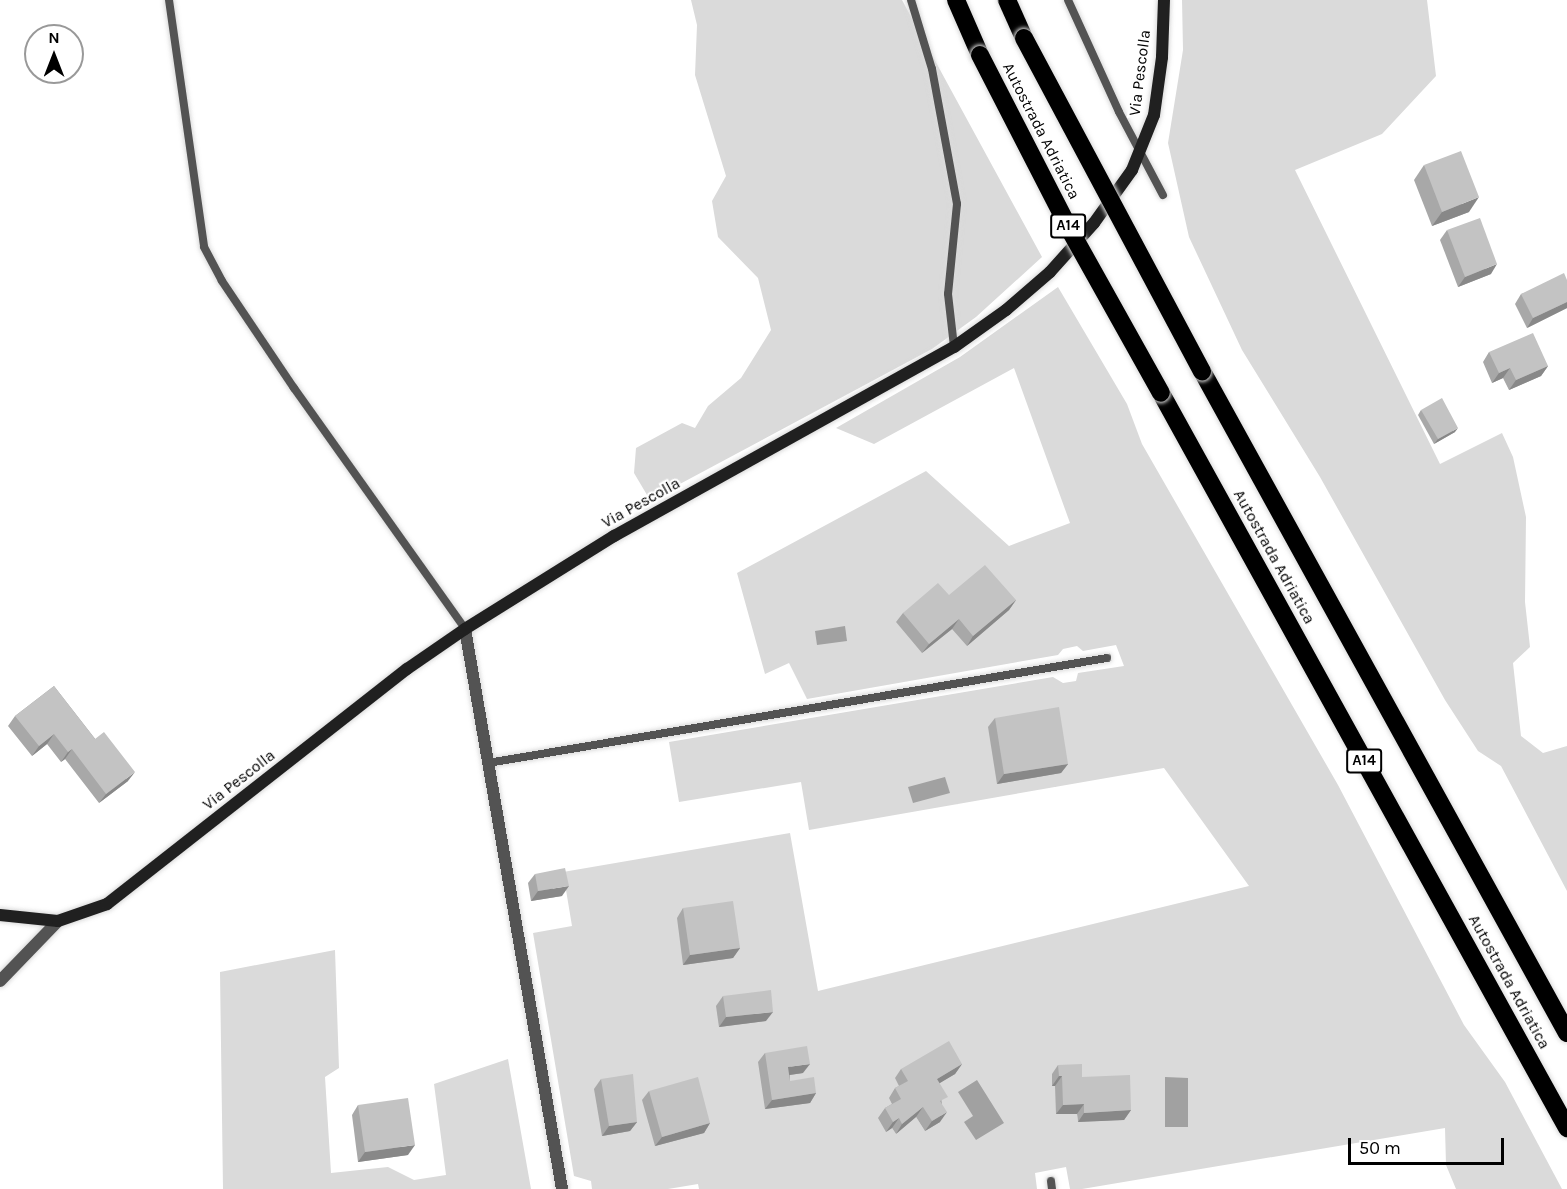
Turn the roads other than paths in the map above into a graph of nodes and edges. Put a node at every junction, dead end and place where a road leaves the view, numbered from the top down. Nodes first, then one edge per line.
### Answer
1 (169, 0) edge
2 (911, 0) edge
3 (956, 0) edge
4 (1007, 0) edge
5 (1068, 0) edge
6 (1164, 0) edge
7 (1141, 148) junction
8 (1163, 195) dead end
9 (954, 347) junction
10 (465, 628) junction
11 (1107, 658) dead end
12 (488, 763) junction
13 (0, 915) edge
14 (58, 921) junction
15 (0, 981) edge
16 (1567, 1033) edge
17 (1567, 1128) edge
18 (562, 1189) edge

1 - 10 lane
2 - 9 lane
3 - 17 highway, Autostrada Adriatica / A14, bridge
4 - 16 highway, Autostrada Adriatica, bridge
5 - 7 lane
6 - 7 street, Via Pescolla
7 - 8 lane
7 - 9 street, Via Pescolla
9 - 10 street, Via Pescolla
10 - 12 street
10 - 14 street, Via Pescolla
11 - 12 lane
12 - 18 street
13 - 14 street, Via Pescolla
14 - 15 street

